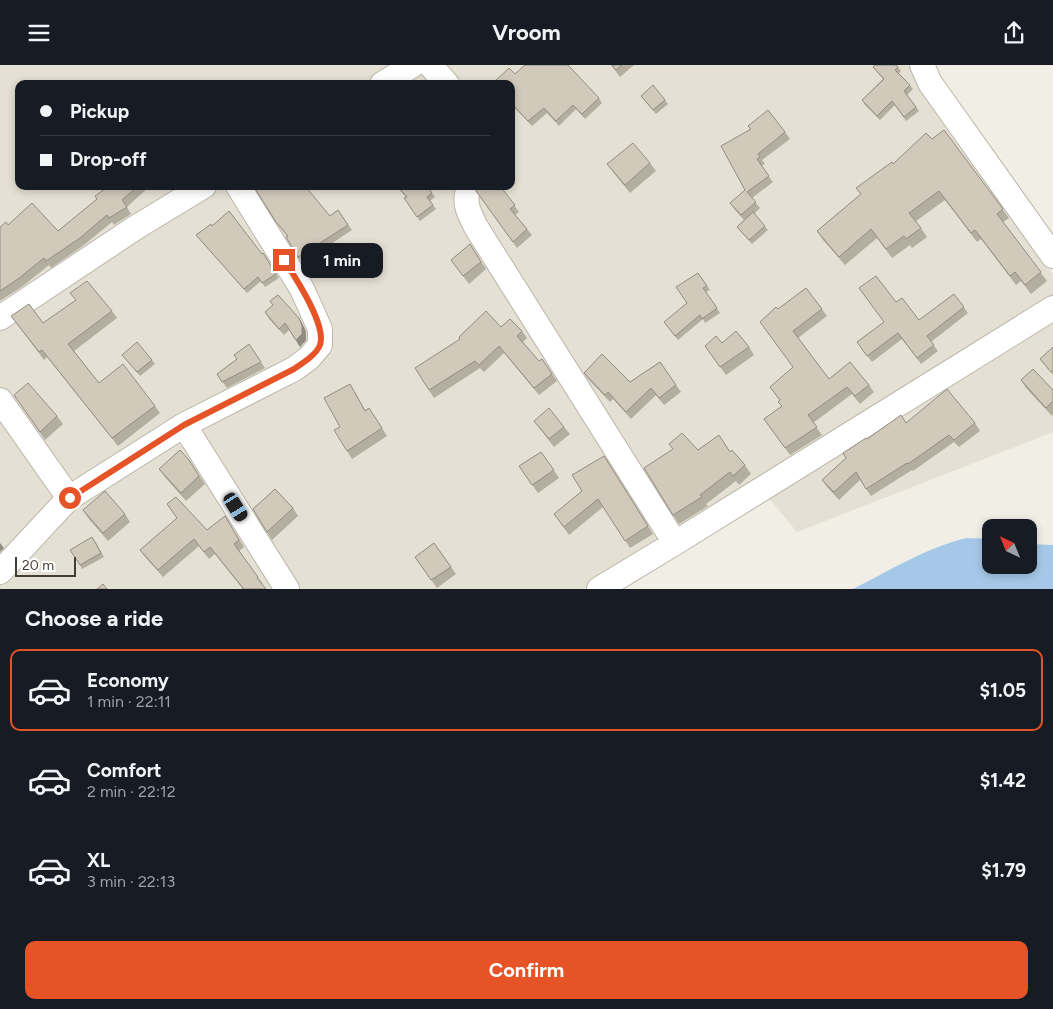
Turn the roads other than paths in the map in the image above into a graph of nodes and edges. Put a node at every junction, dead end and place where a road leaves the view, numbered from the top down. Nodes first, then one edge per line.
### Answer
1 (413, 65) edge
2 (430, 65) edge
3 (922, 65) edge
4 (389, 80) edge
5 (443, 80) edge
6 (197, 190) edge
7 (240, 190) edge
8 (468, 190) edge
9 (1053, 256) edge
10 (1053, 308) edge
11 (0, 318) edge
12 (0, 400) edge
13 (184, 425) junction
14 (70, 498) junction
15 (675, 543) junction
16 (0, 573) edge
17 (287, 589) edge
18 (599, 589) edge

1 - 4 street
2 - 5 street
3 - 9 street
6 - 11 street
7 - 13 street
8 - 15 street
10 - 15 street
12 - 14 street
13 - 14 street
13 - 17 street
14 - 16 street
15 - 18 street

